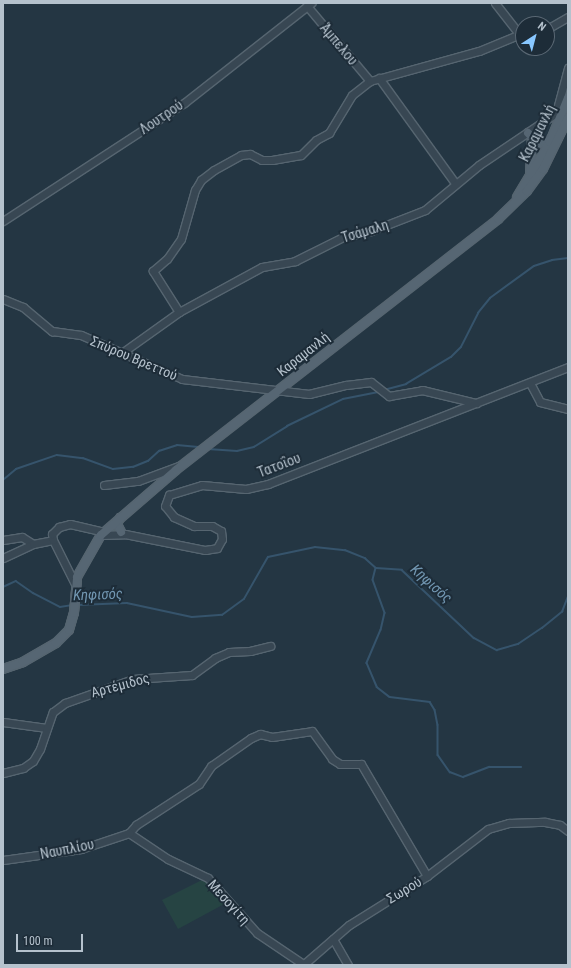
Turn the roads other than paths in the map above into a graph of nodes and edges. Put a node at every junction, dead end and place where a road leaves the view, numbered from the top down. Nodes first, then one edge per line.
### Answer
1 (495, 3) edge
2 (309, 5) edge
3 (568, 16) edge
4 (555, 24) edge
5 (515, 27) edge
6 (515, 36) edge
7 (568, 68) edge
8 (379, 78) junction
9 (370, 81) junction
10 (568, 98) edge
11 (568, 118) edge
12 (530, 136) junction
13 (552, 140) junction
14 (530, 176) junction
15 (455, 183) junction
16 (516, 200) junction
17 (3, 222) edge
18 (3, 299) edge
19 (179, 312) junction
20 (123, 352) junction
21 (568, 367) edge
22 (530, 383) junction
23 (276, 391) junction
24 (476, 403) junction
25 (568, 409) edge
26 (185, 463) junction
27 (104, 485) dead end
28 (120, 517) junction
29 (104, 532) junction
30 (121, 532) junction
31 (129, 535) junction
32 (3, 540) edge
33 (53, 540) junction
34 (33, 544) junction
35 (3, 558) edge
36 (75, 584) junction
37 (270, 646) dead end
38 (3, 669) edge
39 (3, 722) edge
40 (47, 728) junction
41 (3, 773) edge
42 (568, 830) edge
43 (129, 833) junction
44 (3, 860) edge
45 (427, 876) junction
46 (333, 939) junction
47 (303, 965) edge
48 (348, 965) edge

1 - 5 street
2 - 9 street, Άμπελου
2 - 17 street, Λουτρού
3 - 4 street
6 - 8 street
7 - 12 street, Τσάμαλη
8 - 9 street
8 - 15 street
9 - 19 street
10 - 13 main road, Καραμανλή
11 - 16 main road, Καραμανλή
12 - 13 main road
12 - 14 main road
12 - 15 street, Τσάμαλη
13 - 14 main road, Καραμανλή
14 - 16 main road, Καραμανλή
15 - 19 street, Τσάμαλη
16 - 23 main road, Καραμανλή
18 - 20 street, Σπύρου Βρεττού
19 - 20 street, Τσάμαλη
20 - 23 street, Σπύρου Βρεττού
21 - 22 street, Τατοΐου
22 - 24 street, Τατοΐου
22 - 25 street
23 - 24 street, Σπύρου Βρεττού
23 - 26 main road, Καραμανλή
24 - 31 street, Τατοΐου
26 - 27 street
26 - 28 main road, Καραμανλή
28 - 29 main road, Καραμανλή
28 - 30 main road
29 - 30 street, Τατοΐου
29 - 31 street, Τατοΐου
29 - 33 street
29 - 36 main road
30 - 31 street, Τατοΐου
32 - 34 street
33 - 34 street
33 - 36 street
34 - 35 street
36 - 38 main road
37 - 40 street, Αρτέμιδος
39 - 40 street
40 - 41 street, Αρτέμιδος
42 - 45 street, Σωρού
43 - 44 street, Ναυπλίου
43 - 45 street
43 - 47 street, Μεσογίτη
45 - 46 street, Σωρού
46 - 47 street, Σωρού
46 - 48 street

